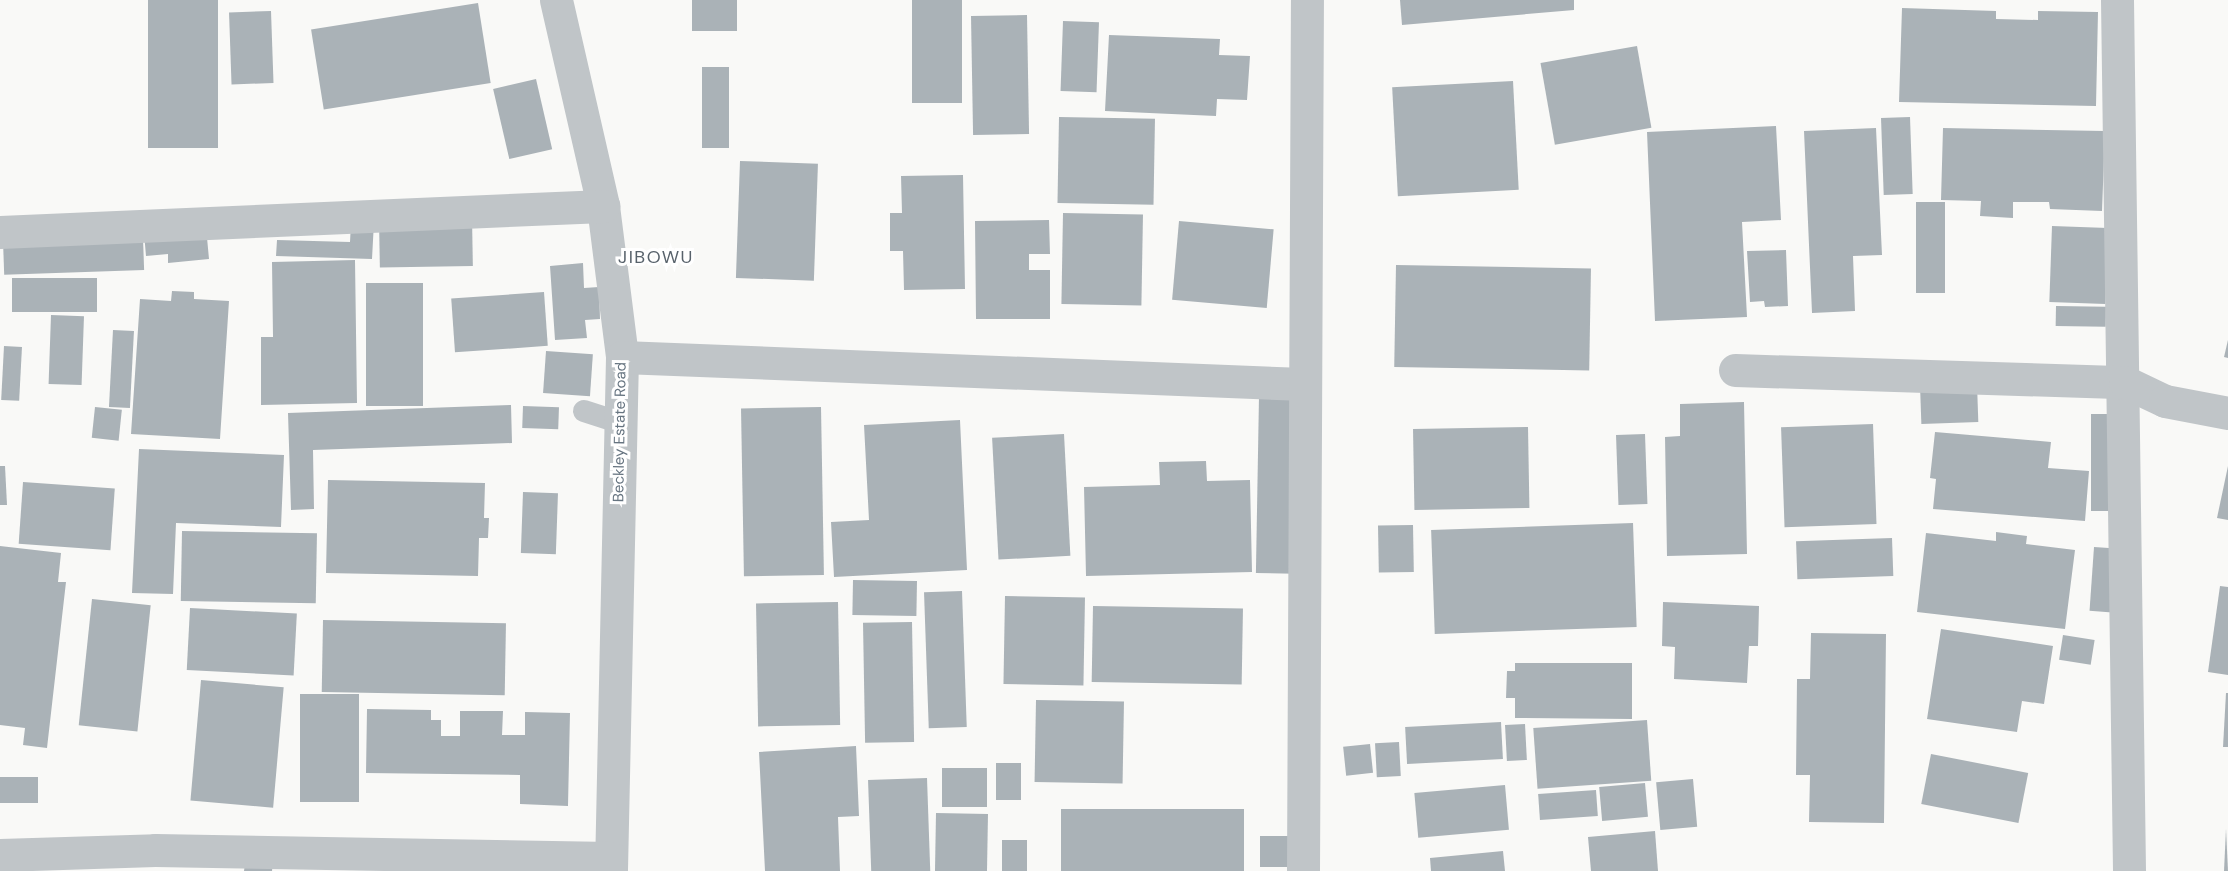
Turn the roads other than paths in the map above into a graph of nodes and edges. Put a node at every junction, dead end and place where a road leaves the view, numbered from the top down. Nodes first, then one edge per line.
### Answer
1 (556, 0) edge
2 (1307, 0) edge
3 (2117, 0) edge
4 (603, 206) junction
5 (0, 232) edge
6 (622, 357) junction
7 (1735, 370) dead end
8 (2125, 382) junction
9 (1304, 384) junction
10 (584, 411) dead end
11 (2228, 413) edge
12 (621, 423) junction
13 (0, 855) edge
14 (611, 864) edge
15 (1303, 871) edge
16 (2129, 871) edge

1 - 4 street, Beckley Estate Road
2 - 9 street
3 - 8 street
4 - 5 street
4 - 6 street, Beckley Estate Road
6 - 9 street
6 - 12 street, Beckley Estate Road
7 - 8 street
8 - 11 street
8 - 16 street
9 - 15 street
10 - 12 lane
12 - 14 street, Beckley Estate Road
13 - 14 street

